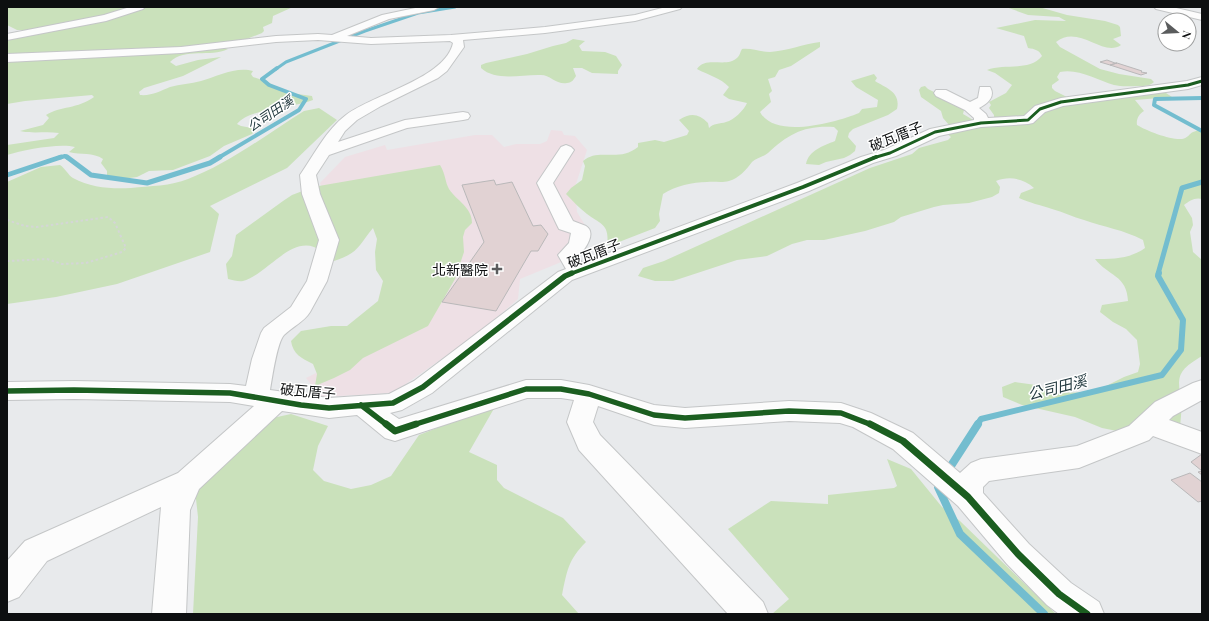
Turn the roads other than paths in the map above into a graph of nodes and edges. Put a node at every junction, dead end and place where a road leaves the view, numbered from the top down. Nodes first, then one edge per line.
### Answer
1 (140, 7) edge
2 (434, 7) edge
3 (677, 7) edge
4 (1159, 7) edge
5 (1202, 17) edge
6 (7, 37) edge
7 (335, 38) junction
8 (451, 38) junction
9 (7, 58) edge
10 (1202, 81) edge
11 (985, 90) dead end
12 (941, 93) dead end
13 (970, 107) junction
14 (463, 116) dead end
15 (981, 123) junction
16 (566, 150) dead end
17 (323, 152) junction
18 (578, 272) junction
19 (1202, 389) edge
20 (7, 391) edge
21 (590, 394) junction
22 (267, 399) junction
23 (361, 404) junction
24 (1149, 423) junction
25 (1202, 443) edge
26 (188, 481) junction
27 (965, 494) junction
28 (7, 586) edge
29 (169, 614) edge
30 (751, 614) edge
31 (1087, 614) edge

1 - 6 street
2 - 7 street
3 - 8 street
4 - 5 street
7 - 8 street
7 - 9 street
8 - 17 street
10 - 15 street, 破瓦厝子
11 - 13 street
12 - 13 street
13 - 15 street
14 - 17 street
15 - 18 street, 破瓦厝子
16 - 18 street
17 - 22 street
18 - 23 street, 破瓦厝子
19 - 24 street
20 - 22 street, 破瓦厝子
21 - 23 street
21 - 27 street
21 - 30 street
22 - 23 street, 破瓦厝子
22 - 26 street
24 - 25 street
24 - 27 street
26 - 28 street
26 - 29 street
27 - 31 street

